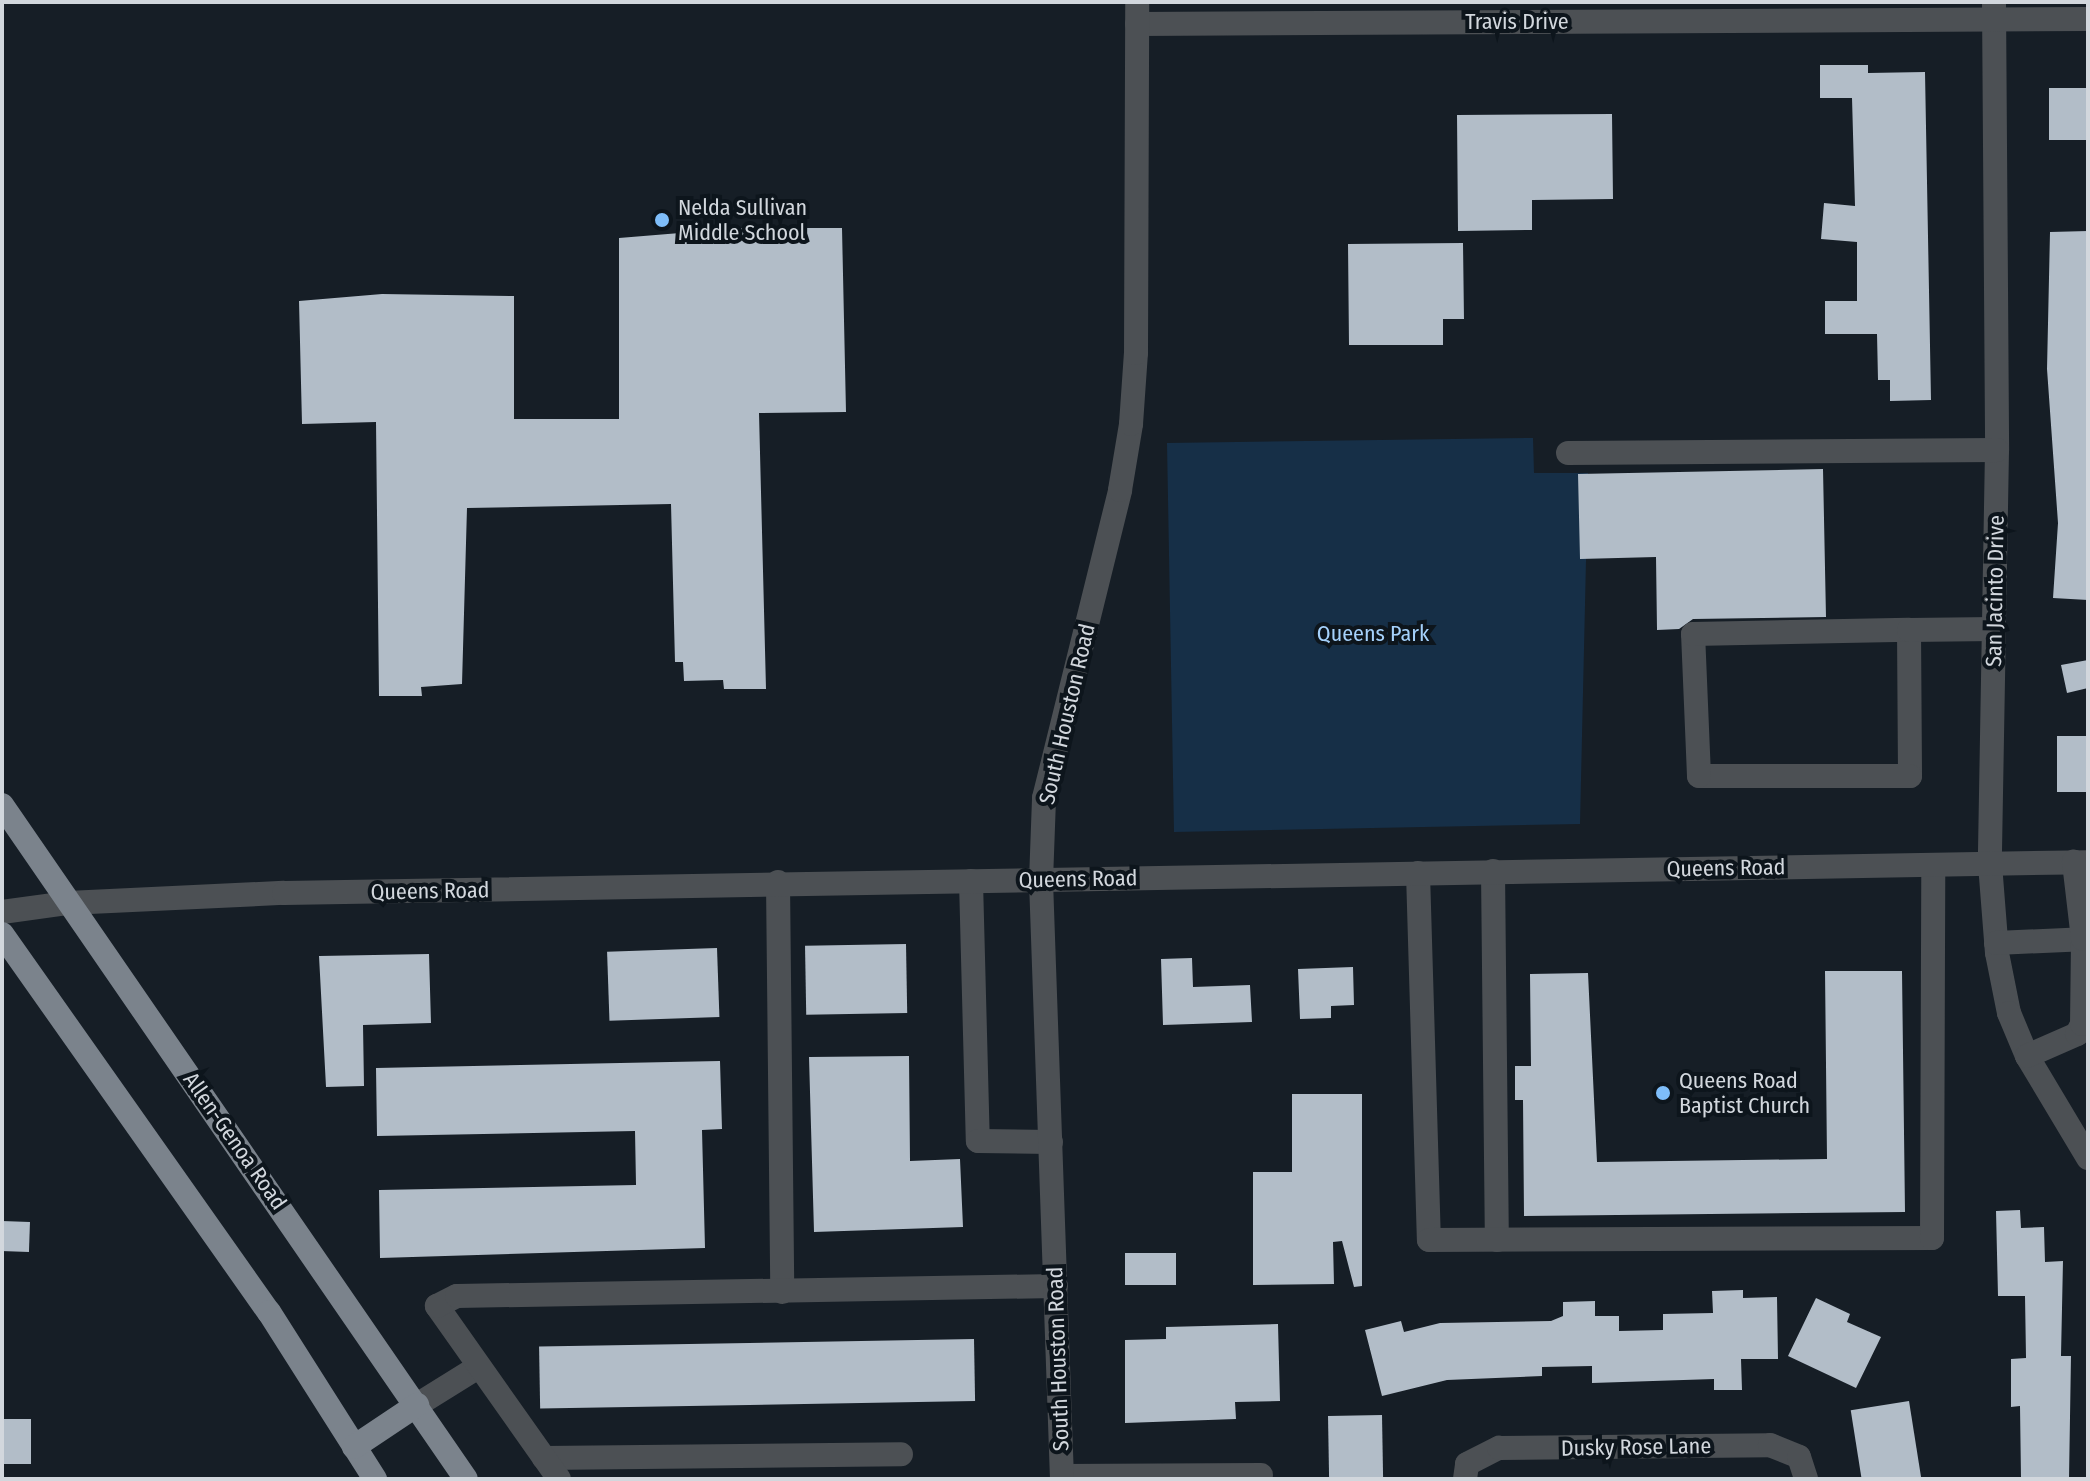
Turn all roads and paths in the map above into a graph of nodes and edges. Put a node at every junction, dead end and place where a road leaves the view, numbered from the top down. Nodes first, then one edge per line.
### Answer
1 (1994, 11) edge
2 (1568, 12) edge
3 (1137, 13) edge
4 (2088, 19) edge
5 (1997, 450) junction
6 (1568, 453) dead end
7 (1994, 629) junction
8 (1909, 630) junction
9 (2, 805) edge
10 (2081, 862) edge
11 (1990, 864) junction
12 (1933, 865) junction
13 (1493, 871) junction
14 (1418, 873) junction
15 (971, 881) junction
16 (1041, 881) junction
17 (778, 882) junction
18 (68, 903) junction
19 (2, 912) edge
20 (2, 934) edge
21 (2086, 939) edge
22 (1996, 943) junction
23 (2027, 1056) junction
24 (1051, 1142) junction
25 (2088, 1158) edge
26 (1497, 1240) junction
27 (1056, 1286) junction
28 (782, 1292) junction
29 (478, 1367) junction
30 (417, 1405) junction
31 (354, 1447) junction
32 (901, 1454) dead end
33 (544, 1458) junction
34 (1261, 1475) dead end
35 (1062, 1478) edge
36 (375, 1479) edge
37 (466, 1479) edge
38 (559, 1479) edge
39 (1465, 1479) edge
40 (1806, 1479) edge

1 - 2 street, Travis Drive
1 - 4 street, Travis Drive
1 - 5 street, San Jacinto Drive
2 - 3 street, Travis Drive
3 - 16 street, South Houston Road
5 - 6 street
5 - 7 street, San Jacinto Drive
7 - 8 street
7 - 11 street, San Jacinto Drive
8 - 8 street
9 - 18 main road, Allen-Genoa Road
10 - 11 street, Queens Road
10 - 21 street
11 - 12 street, Queens Road
11 - 22 street, San Jacinto Drive
12 - 13 street, Queens Road
12 - 26 street
13 - 14 street, Queens Road
13 - 26 street
14 - 16 street, Queens Road
14 - 26 street
15 - 16 street, Queens Road
15 - 17 street, Queens Road
15 - 24 street
16 - 24 street, South Houston Road
17 - 18 street, Queens Road
17 - 28 street
18 - 19 street, Queens Road
18 - 30 main road, Allen-Genoa Road
20 - 31 main road
21 - 22 street
21 - 23 street
22 - 23 street, San Jacinto Drive
23 - 25 street, San Jacinto Drive
24 - 27 street, South Houston Road
27 - 28 street
27 - 35 street, South Houston Road
28 - 29 street
29 - 30 street
29 - 33 street
30 - 31 main road
30 - 37 main road, Allen-Genoa Road
31 - 36 main road
32 - 33 street
33 - 38 street
34 - 35 street
39 - 40 street, Dusky Rose Lane

